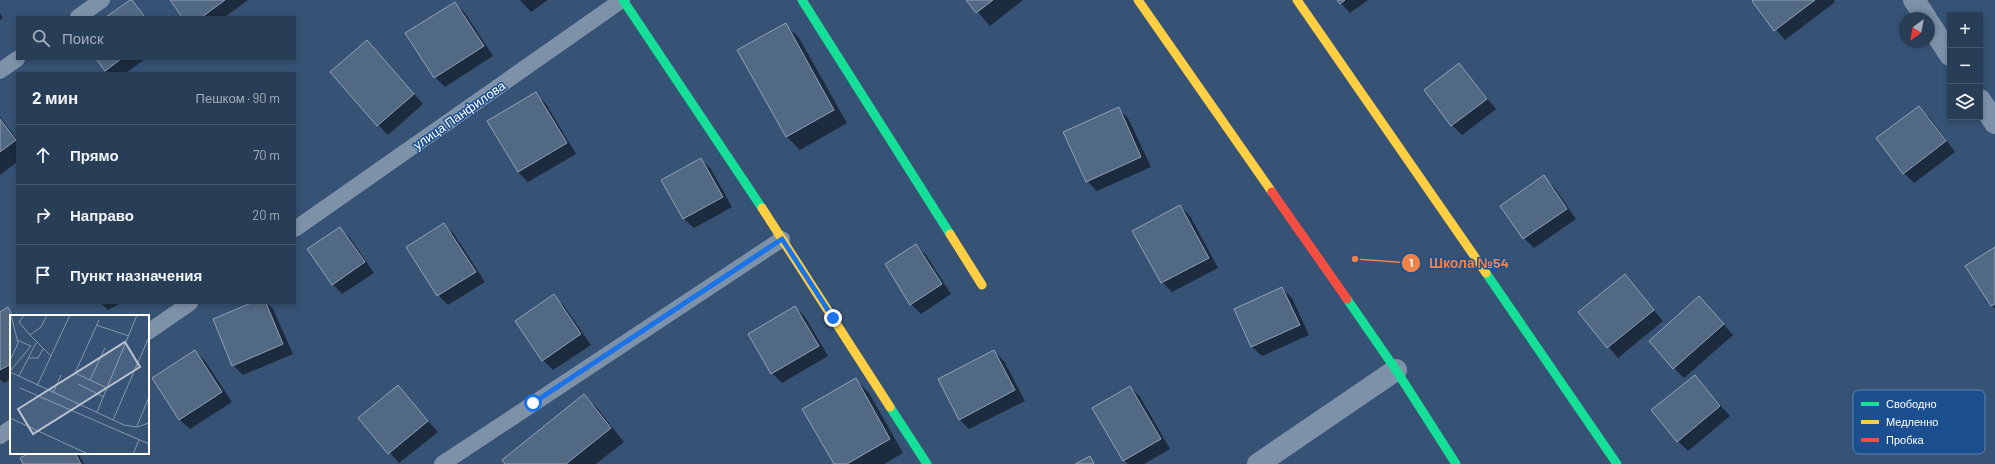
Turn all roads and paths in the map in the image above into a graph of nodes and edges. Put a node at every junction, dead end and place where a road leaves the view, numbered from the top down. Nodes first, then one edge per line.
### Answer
1 (102, 0) edge
2 (622, 0) edge
3 (802, 0) edge
4 (1138, 0) edge
5 (1297, 0) edge
6 (1914, 0) edge
7 (1922, 12) edge
8 (79, 16) edge
9 (1935, 32) edge
10 (1947, 50) edge
11 (16, 60) edge
12 (0, 71) edge
13 (1983, 105) edge
14 (1995, 123) edge
15 (296, 228) edge
16 (782, 239) junction
17 (982, 285) dead end
18 (189, 304) edge
19 (149, 331) edge
20 (1396, 370) junction
21 (10, 429) edge
22 (0, 436) edge
23 (442, 464) edge
24 (927, 464) edge
25 (1258, 464) edge
26 (1456, 464) edge
27 (1617, 464) edge

1 - 8 lane
2 - 15 lane, улица Панфилова
2 - 16 street
3 - 17 street
4 - 20 street
5 - 27 street
6 - 7 street
9 - 10 street
11 - 12 lane
13 - 14 street
16 - 23 lane
16 - 24 street
18 - 19 lane
20 - 25 street
20 - 26 street
21 - 22 lane

